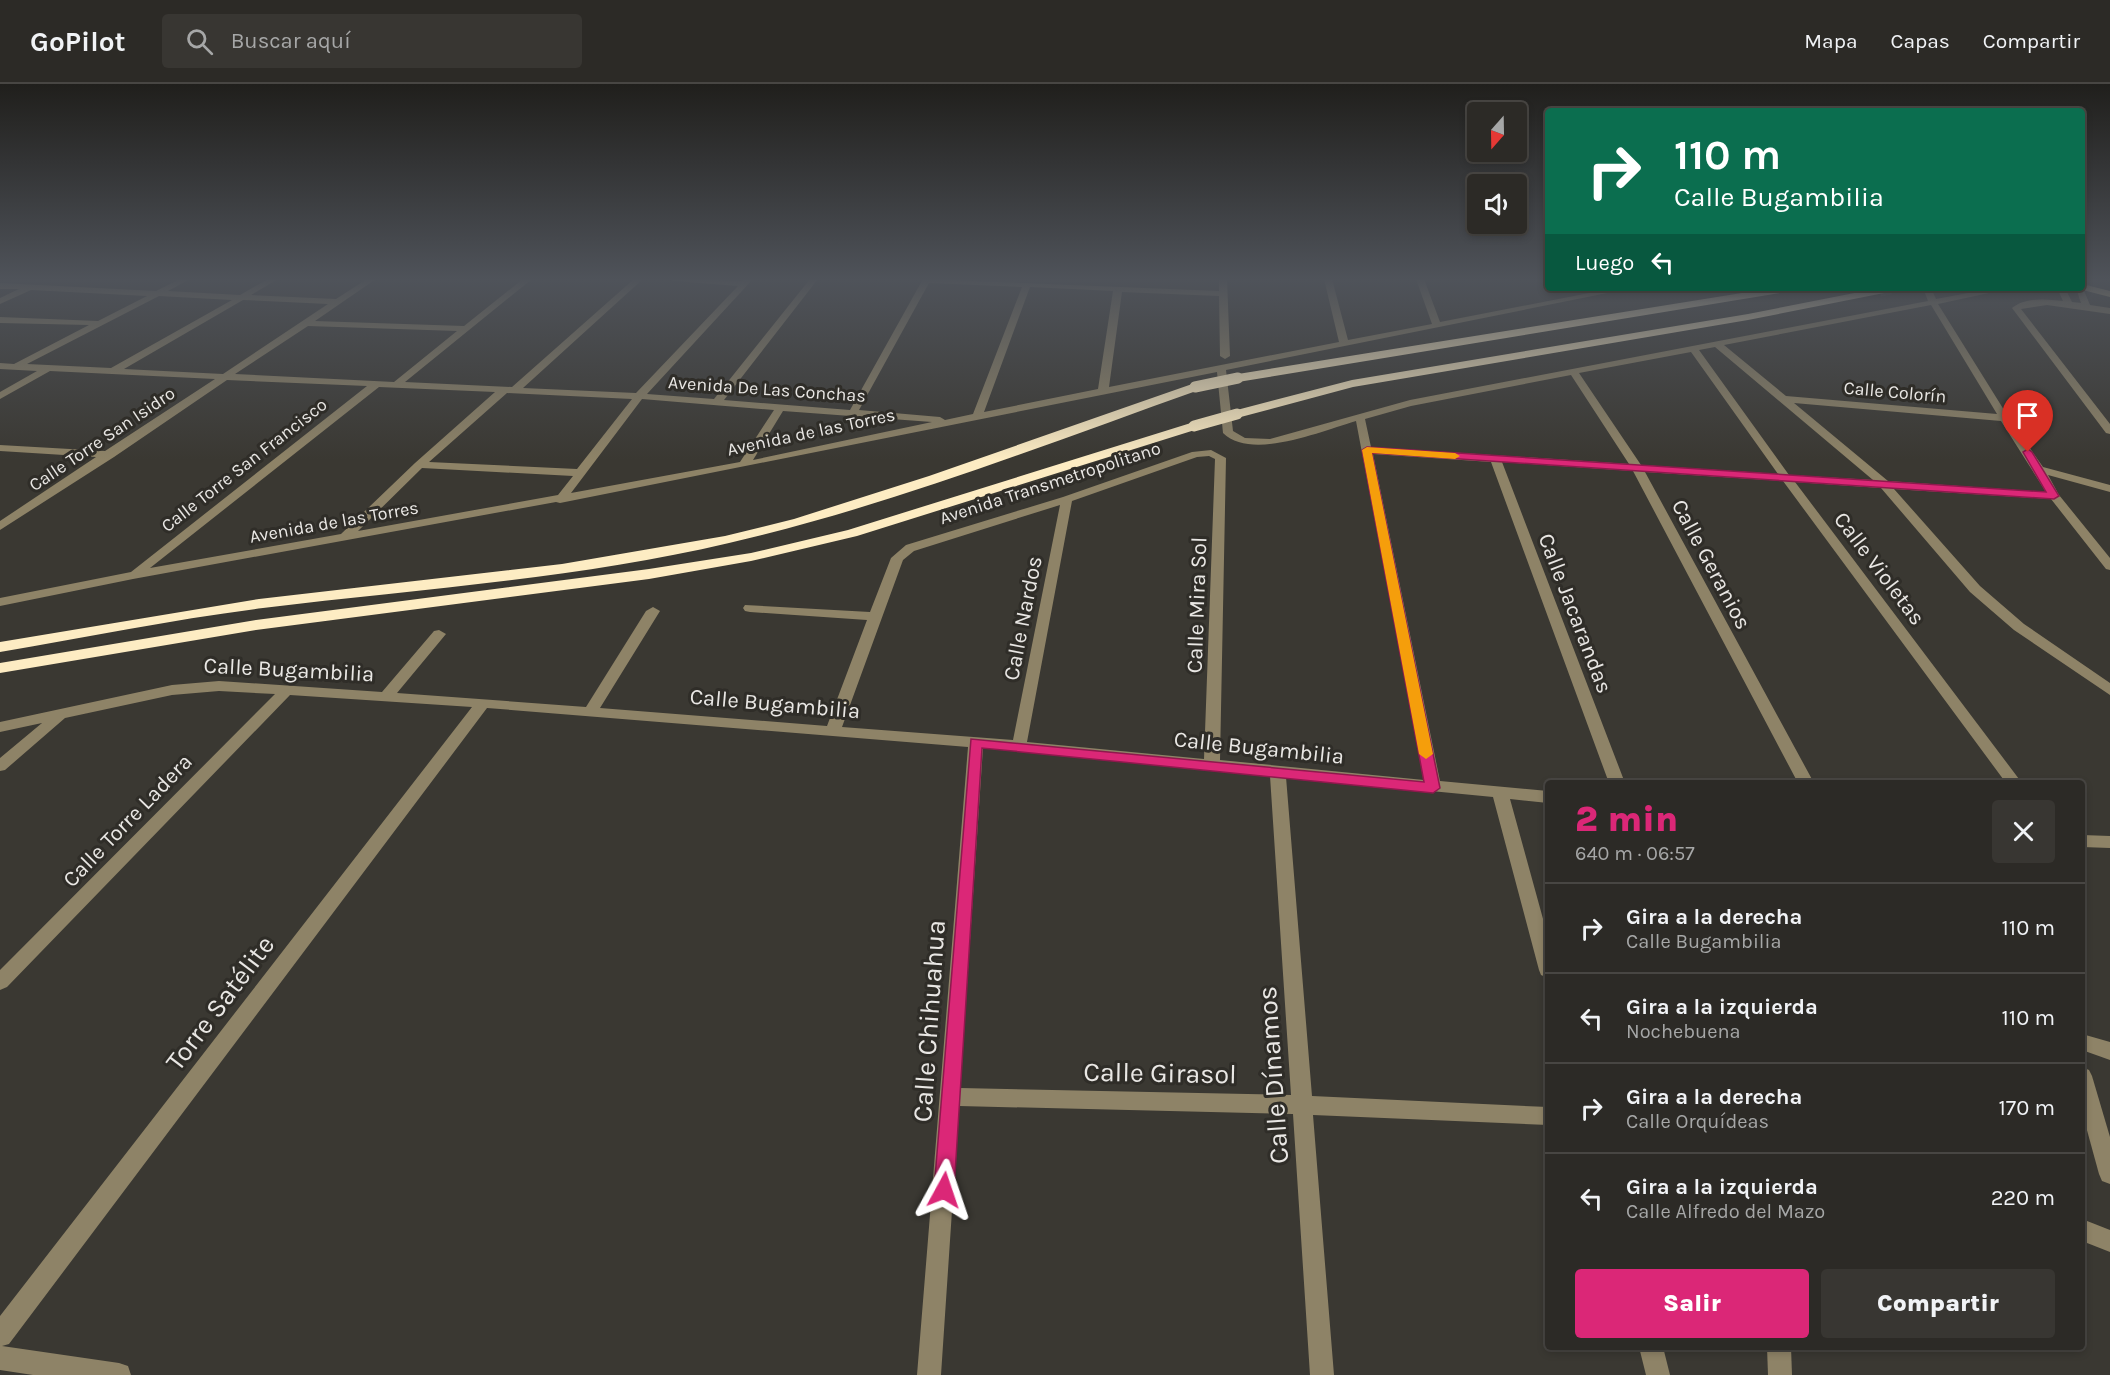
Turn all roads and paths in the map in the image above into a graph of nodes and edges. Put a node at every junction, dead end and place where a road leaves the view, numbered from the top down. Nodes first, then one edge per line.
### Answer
1 (69, 339) edge
2 (168, 339) edge
3 (279, 339) edge
4 (453, 339) edge
5 (568, 339) edge
6 (692, 339) edge
7 (767, 339) edge
8 (894, 339) edge
9 (1006, 339) edge
10 (1111, 339) edge
11 (1225, 339) edge
12 (1343, 339) edge
13 (1365, 339) edge
14 (1477, 339) edge
15 (1617, 339) edge
16 (1736, 339) edge
17 (1956, 339) edge
18 (2039, 339) edge
19 (1344, 343) junction
20 (1716, 343) junction
21 (1692, 347) junction
22 (1225, 356) dead end
23 (0, 366) edge
24 (14, 367) junction
25 (1221, 368) junction
26 (48, 369) junction
27 (113, 371) junction
28 (1573, 371) junction
29 (224, 376) junction
30 (376, 384) junction
31 (397, 384) junction
32 (510, 389) junction
33 (1103, 392) junction
34 (0, 396) edge
35 (639, 396) junction
36 (1782, 399) junction
37 (718, 401) junction
38 (781, 406) junction
39 (854, 411) junction
40 (977, 416) junction
41 (1360, 417) junction
42 (2004, 418) junction
43 (955, 421) junction
44 (2110, 431) edge
45 (0, 448) edge
46 (1367, 450) junction
47 (1211, 453) joint
48 (110, 454) junction
49 (1496, 459) junction
50 (419, 465) junction
51 (744, 465) junction
52 (1637, 468) junction
53 (2039, 469) junction
54 (581, 473) junction
55 (1786, 478) junction
56 (1883, 483) junction
57 (2110, 489) edge
58 (2054, 496) junction
59 (1067, 499) junction
60 (560, 500) junction
61 (0, 526) edge
62 (344, 538) junction
63 (2110, 566) edge
64 (134, 575) junction
65 (0, 602) edge
66 (750, 608) dead end
67 (653, 611) dead end
68 (875, 616) junction
69 (440, 634) dead end
70 (0, 646) edge
71 (0, 668) edge
72 (287, 690) junction
73 (2110, 690) edge
74 (386, 697) junction
75 (483, 703) junction
76 (591, 711) junction
77 (61, 714) junction
78 (0, 727) edge
79 (833, 730) junction
80 (976, 742) junction
81 (1019, 746) junction
82 (1212, 765) junction
83 (0, 766) edge
84 (1278, 772) junction
85 (1616, 780) edge
86 (1804, 780) edge
87 (2012, 780) edge
88 (1433, 788) junction
89 (1500, 793) junction
90 (1545, 797) edge
91 (2085, 841) edge
92 (2110, 842) edge
93 (1545, 959) edge
94 (0, 982) edge
95 (2085, 1043) edge
96 (2110, 1051) edge
97 (2085, 1086) edge
98 (951, 1097) junction
99 (1302, 1106) junction
100 (1545, 1116) edge
101 (2110, 1174) edge
102 (2085, 1231) edge
103 (2110, 1240) edge
104 (0, 1335) edge
105 (1651, 1350) edge
106 (1779, 1350) edge
107 (0, 1358) edge
108 (119, 1375) edge
109 (929, 1375) edge
110 (1322, 1375) edge
111 (1658, 1375) edge
112 (1780, 1375) edge

1 - 24 street
2 - 27 street
3 - 29 street, Calle Torre San Isidro
4 - 31 street
5 - 32 street
6 - 35 street
7 - 37 street
8 - 39 street
9 - 40 street
10 - 33 street
11 - 22 street
12 - 19 street
13 - 19 street, Avenida de las Torres
14 - 70 highway, bridge
15 - 71 highway, bridge
16 - 20 street
17 - 42 street
18 - 44 street
19 - 25 street, Avenida de las Torres
20 - 21 street
20 - 36 street
21 - 28 street
21 - 55 street, Calle Violetas
23 - 24 street, Avenida De Las Conchas
24 - 26 street, Avenida De Las Conchas
25 - 33 street, Avenida de las Torres
25 - 41 street
26 - 27 street, Avenida De Las Conchas
26 - 34 street
27 - 29 street, Avenida De Las Conchas
28 - 41 street
28 - 52 street, Calle Geranios
29 - 30 street, Avenida De Las Conchas
29 - 48 street, Calle Torre San Isidro
30 - 31 street, Avenida De Las Conchas
30 - 64 street, Calle Torre San Francisco
31 - 32 street, Avenida De Las Conchas
32 - 35 street, Avenida De Las Conchas
32 - 50 street
33 - 40 street, Avenida de las Torres
35 - 37 street, Avenida De Las Conchas
35 - 54 street
36 - 42 street, Calle Colorín
36 - 56 street
37 - 38 street, Avenida De Las Conchas
38 - 39 street, Avenida De Las Conchas
38 - 51 street
39 - 43 street, Avenida De Las Conchas
40 - 43 street, Avenida de las Torres
41 - 46 street
42 - 53 street
43 - 51 street, Avenida de las Torres
45 - 48 street
46 - 49 street
46 - 88 street
47 - 59 street, Avenida Transmetropolitano
47 - 82 street, Calle Mira Sol
48 - 61 street, Calle Torre San Isidro
49 - 52 street
49 - 85 street, Calle Jacarandas
50 - 54 street
50 - 62 street
51 - 60 street, Avenida de las Torres
52 - 55 street
52 - 86 street, Calle Geranios
53 - 57 street
53 - 58 street
54 - 60 street
55 - 56 street
55 - 87 street, Calle Violetas
56 - 58 street
56 - 73 street
58 - 63 street
59 - 68 street, Avenida Transmetropolitano
59 - 81 street, Calle Nardos
60 - 62 street, Avenida de las Torres
62 - 64 street, Avenida de las Torres
64 - 65 street, Avenida de las Torres
66 - 68 street
67 - 76 street
68 - 79 street
69 - 74 street
72 - 74 street, Calle Bugambilia
72 - 77 street, Calle Bugambilia
72 - 94 street, Calle Torre Ladera
74 - 75 street, Calle Bugambilia
75 - 76 street, Calle Bugambilia
75 - 104 street, Torre Satélite
76 - 79 street, Calle Bugambilia
77 - 78 street, Calle Bugambilia
77 - 83 street
79 - 80 street, Calle Bugambilia
80 - 81 street, Calle Bugambilia
80 - 98 street, Calle Chihuahua
81 - 82 street, Calle Bugambilia
82 - 84 street, Calle Bugambilia
84 - 88 street, Calle Bugambilia
84 - 99 street, Calle Dínamos
88 - 89 street, Calle Bugambilia
89 - 90 street, Calle Bugambilia
89 - 93 street
91 - 92 street
95 - 96 street
97 - 101 street
98 - 99 street, Calle Girasol
98 - 109 street, Calle Chihuahua
99 - 100 street, Calle Girasol
99 - 110 street, Calle Dínamos
102 - 103 street
105 - 111 street
106 - 112 street
107 - 108 street

